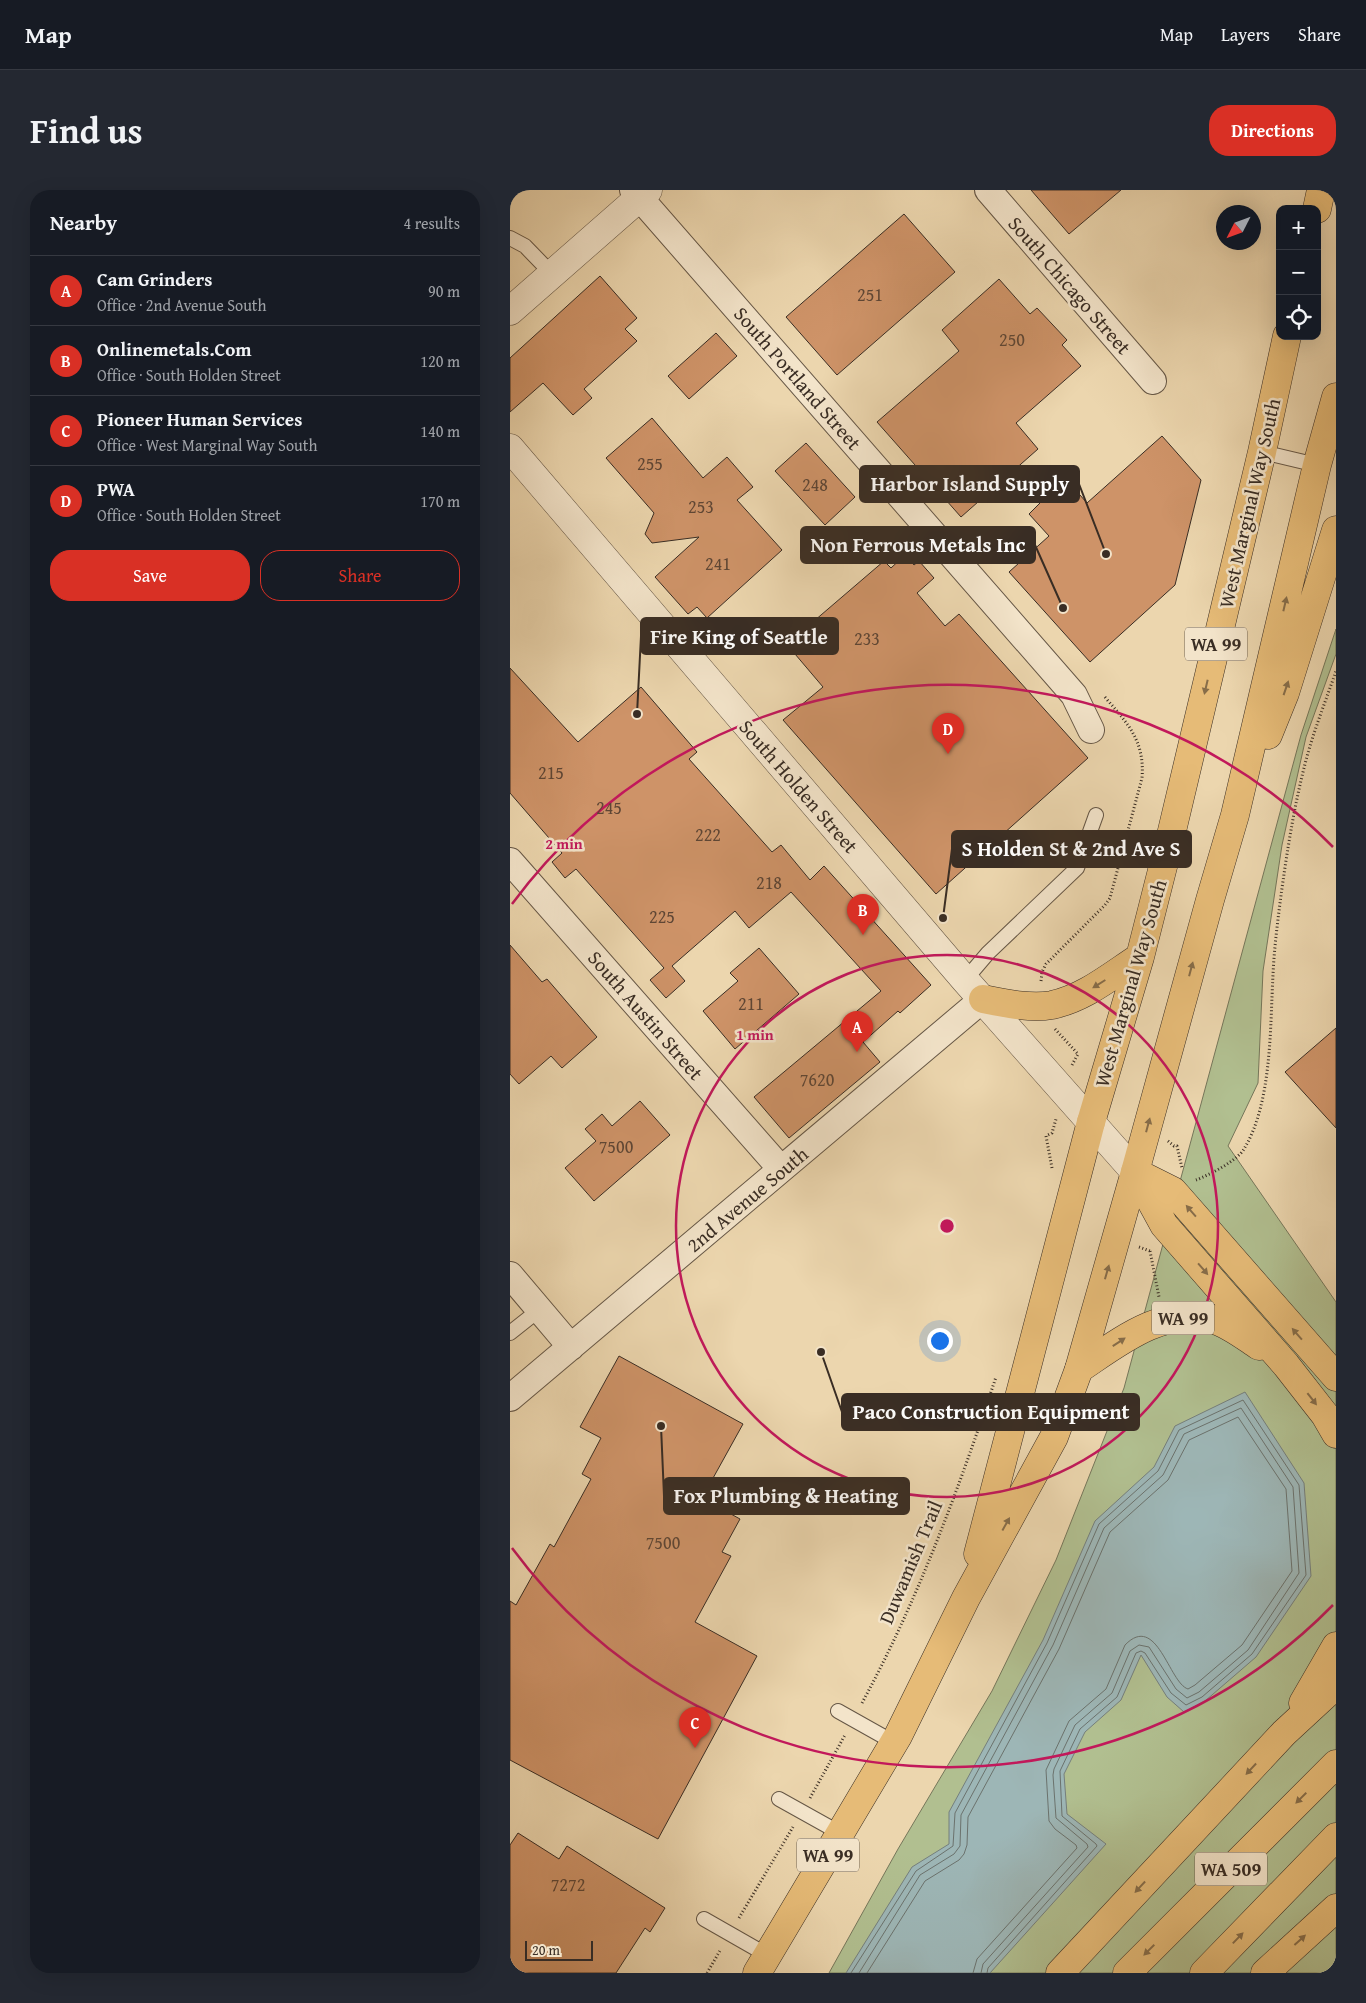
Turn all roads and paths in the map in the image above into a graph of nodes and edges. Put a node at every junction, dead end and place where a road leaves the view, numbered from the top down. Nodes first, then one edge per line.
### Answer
1 (988, 190) edge
2 (1321, 190) edge
3 (640, 192) edge
4 (1318, 205) edge
5 (510, 238) edge
6 (552, 274) junction
7 (510, 311) edge
8 (1285, 340) edge
9 (1153, 381) dead end
10 (1336, 397) edge
11 (510, 448) edge
12 (1262, 452) junction
13 (1317, 465) junction
14 (1336, 530) edge
15 (1336, 671) edge
16 (1091, 730) dead end
17 (1096, 815) dead end
18 (1236, 815) junction
19 (510, 861) edge
20 (1140, 957) junction
21 (974, 990) junction
22 (1054, 1024) dead end
23 (1078, 1054) junction
24 (1086, 1055) dead end
25 (1075, 1058) dead end
26 (1091, 1122) junction
27 (1052, 1133) dead end
28 (782, 1170) junction
29 (1135, 1172) junction
30 (1050, 1176) dead end
31 (1200, 1179) dead end
32 (1138, 1247) dead end
33 (510, 1275) edge
34 (1160, 1300) dead end
35 (540, 1310) junction
36 (510, 1333) edge
37 (570, 1347) junction
38 (1286, 1365) junction
39 (1079, 1370) junction
40 (997, 1376) dead end
41 (1336, 1377) edge
42 (510, 1398) edge
43 (1336, 1434) edge
44 (966, 1598) junction
45 (1336, 1646) edge
46 (1336, 1685) edge
47 (838, 1711) dead end
48 (853, 1720) junction
49 (1284, 1733) junction
50 (894, 1742) junction
51 (1336, 1764) edge
52 (779, 1799) dead end
53 (802, 1812) junction
54 (840, 1833) junction
55 (1336, 1837) edge
56 (1336, 1908) edge
57 (704, 1919) dead end
58 (730, 1934) junction
59 (762, 1964) edge
60 (707, 1973) edge
61 (1060, 1973) edge
62 (1127, 1973) edge
63 (1204, 1973) edge
64 (1265, 1973) edge

1 - 9 street, South Chicago Street
2 - 4 highway
3 - 6 street
3 - 16 street, South Portland Street
5 - 6 lane
6 - 7 street
8 - 12 highway, West Marginal Way South / WA 99
10 - 13 highway, West Marginal Way South / WA 99
11 - 21 street, South Holden Street
12 - 13 lane
12 -> 20 highway, West Marginal Way South / WA 99
18 -> 13 highway, West Marginal Way South / WA 99
18 -> 14 highway
15 - 31 path
17 - 21 lane
29 -> 18 highway, West Marginal Way South / WA 99
19 - 28 street, South Austin Street
20 -> 21 highway
20 - 26 highway, West Marginal Way South / WA 99
21 - 26 street, South Holden Street
21 - 28 street, 2nd Avenue South
22 - 23 path
23 - 24 path
23 - 25 path
26 - 29 street, South Holden Street
26 - 44 highway, West Marginal Way South
27 - 30 path
28 - 37 street, 2nd Avenue South
29 -> 38 highway
39 -> 29 highway, West Marginal Way South / WA 99
41 -> 29 highway
32 - 34 path
33 - 35 street
35 - 36 lane
35 - 37 street
37 - 42 street, 2nd Avenue South
39 -> 38 highway, WA 99
38 -> 43 highway
44 -> 39 highway, West Marginal Way South / WA 99
40 - 48 path, Duwamish Trail
44 - 50 highway, West Marginal Way South / WA 99
45 - 49 highway
46 - 49 highway
47 - 48 lane
48 - 50 lane
48 - 53 path, Duwamish Trail
49 -> 61 highway
50 - 54 highway, West Marginal Way South / WA 99
51 -> 62 highway, WA 509
52 - 53 lane
53 - 54 lane
53 - 58 path, Duwamish Trail
54 - 59 highway, West Marginal Way South / WA 99
63 -> 55 highway, WA 509
64 -> 56 highway
57 - 58 lane
58 - 59 lane
58 - 60 path, Duwamish Trail

